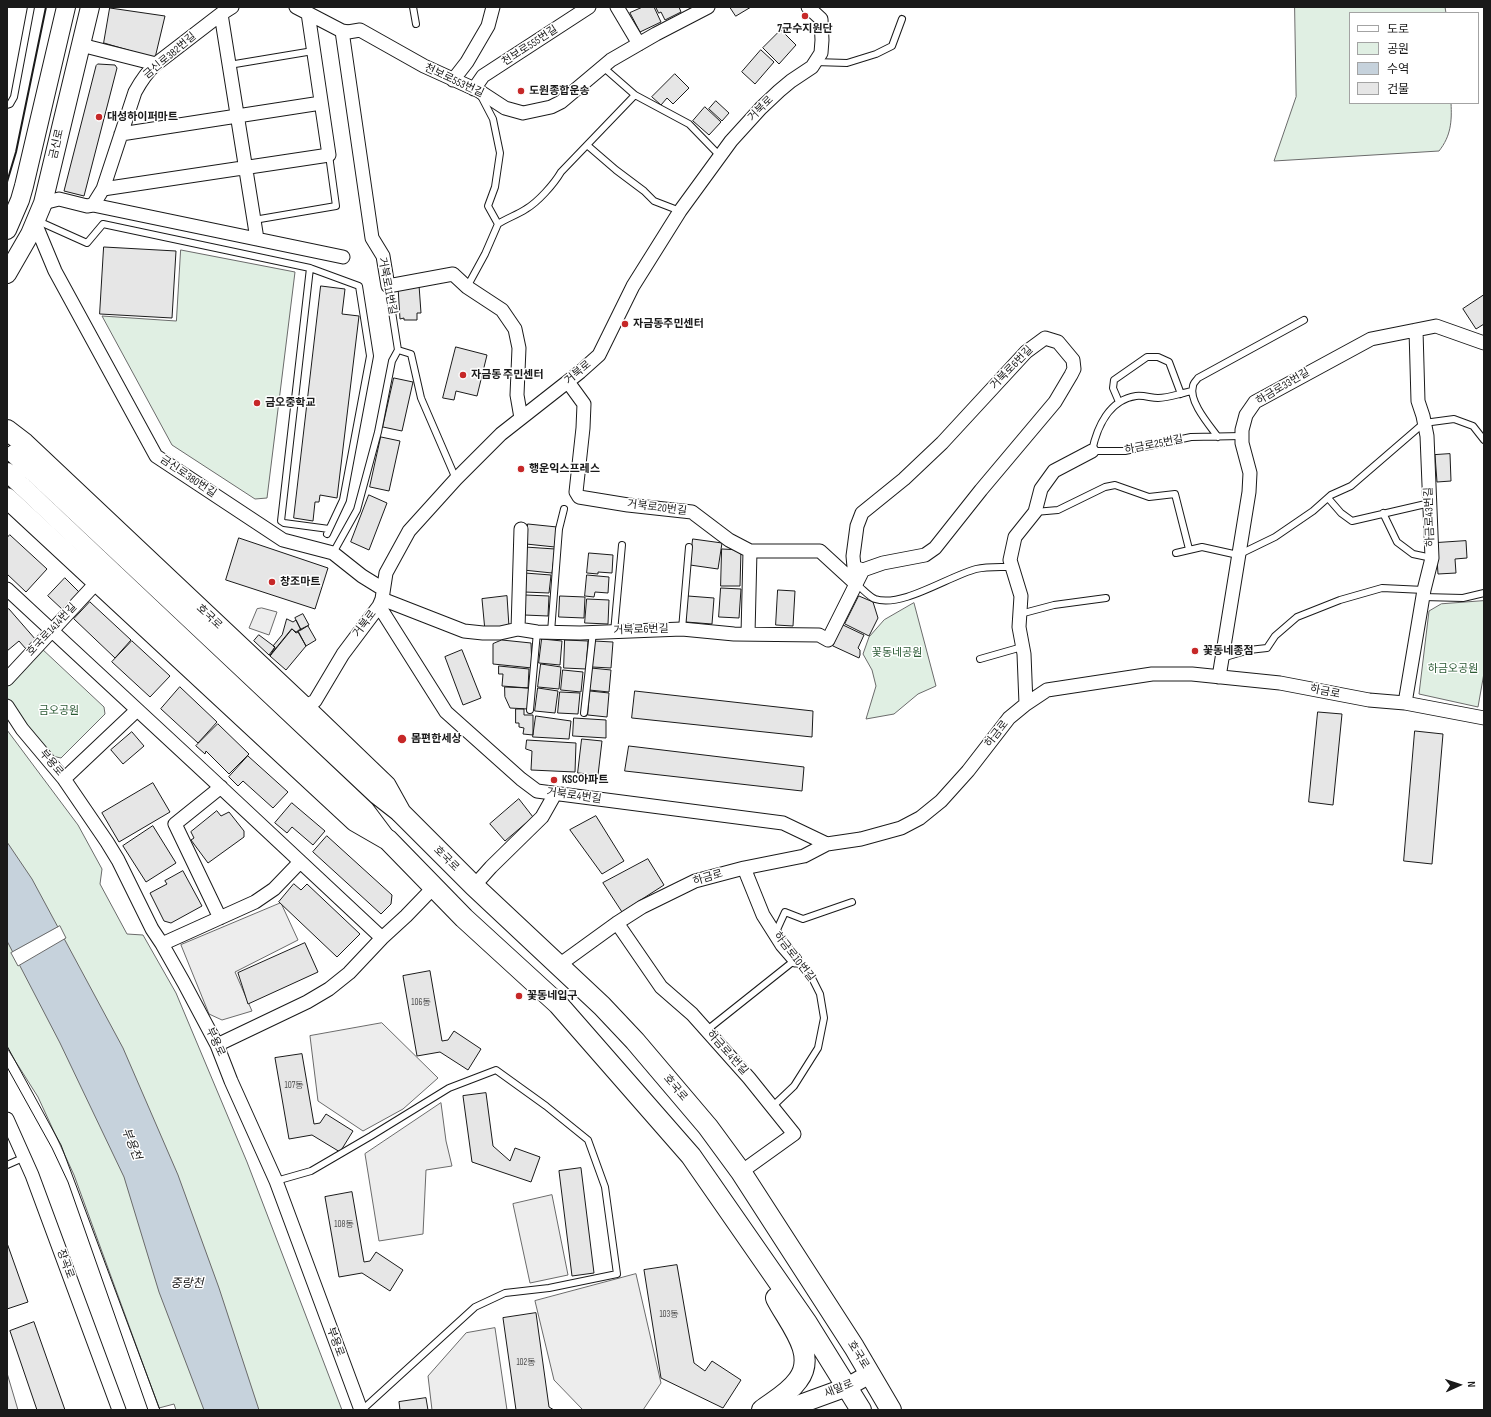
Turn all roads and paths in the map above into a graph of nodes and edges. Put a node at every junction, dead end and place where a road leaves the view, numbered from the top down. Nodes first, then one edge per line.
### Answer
1 (30, 7) edge
2 (66, 7) edge
3 (90, 7) edge
4 (232, 7) edge
5 (413, 7) edge
6 (492, 7) edge
7 (589, 7) edge
8 (617, 7) edge
9 (708, 7) edge
10 (808, 7) edge
11 (303, 10) edge
12 (221, 14) junction
13 (902, 19) dead end
14 (416, 24) dead end
15 (342, 31) junction
16 (639, 44) junction
17 (81, 45) junction
18 (313, 51) junction
19 (815, 62) junction
20 (156, 64) junction
21 (229, 64) junction
22 (603, 67) junction
23 (453, 80) junction
24 (477, 90) junction
25 (635, 95) junction
26 (321, 103) junction
27 (7, 105) edge
28 (237, 116) junction
29 (121, 134) junction
30 (588, 145) junction
31 (329, 155) junction
32 (720, 156) junction
33 (246, 168) junction
34 (103, 189) junction
35 (44, 203) junction
36 (93, 205) junction
37 (680, 211) junction
38 (254, 220) junction
39 (36, 222) junction
40 (498, 224) junction
41 (7, 230) edge
42 (257, 239) junction
43 (343, 256) dead end
44 (310, 268) junction
45 (7, 274) edge
46 (388, 286) junction
47 (467, 286) junction
48 (1304, 320) dead end
49 (1416, 330) junction
50 (1484, 343) edge
51 (398, 350) junction
52 (568, 382) junction
53 (1192, 391) junction
54 (1181, 394) junction
55 (1119, 402) junction
56 (521, 418) junction
57 (1424, 423) junction
58 (1242, 436) junction
59 (11, 437) edge
60 (1218, 437) junction
61 (1484, 440) edge
62 (1092, 451) junction
63 (7, 472) edge
64 (456, 479) junction
65 (7, 498) edge
66 (1328, 498) junction
67 (1430, 503) junction
68 (564, 509) dead end
69 (1035, 512) junction
70 (1383, 513) junction
71 (521, 529) dead end
72 (622, 545) dead end
73 (689, 547) dead end
74 (1189, 549) junction
75 (750, 551) junction
76 (333, 553) junction
77 (1176, 553) dead end
78 (1238, 555) junction
79 (1432, 558) junction
80 (1013, 567) junction
81 (863, 570) junction
82 (97, 582) junction
83 (856, 584) junction
84 (7, 589) edge
85 (1423, 593) junction
86 (1484, 593) edge
87 (381, 598) junction
88 (1106, 598) dead end
89 (1020, 614) junction
90 (518, 629) junction
91 (682, 629) junction
92 (52, 631) junction
93 (537, 632) junction
94 (551, 632) junction
95 (593, 632) junction
96 (614, 632) junction
97 (748, 634) junction
98 (1022, 647) junction
99 (1221, 658) junction
100 (980, 659) dead end
101 (1219, 677) junction
102 (7, 679) edge
103 (1405, 703) junction
104 (1026, 704) junction
105 (7, 706) edge
106 (304, 707) junction
107 (137, 710) junction
108 (530, 710) dead end
109 (584, 713) dead end
110 (1484, 718) edge
111 (64, 779) junction
112 (221, 787) junction
113 (555, 794) junction
114 (401, 813) junction
115 (388, 840) junction
116 (827, 844) junction
117 (300, 862) junction
118 (744, 868) junction
119 (474, 886) junction
120 (434, 888) junction
121 (852, 902) dead end
122 (220, 918) junction
123 (617, 923) junction
124 (775, 934) junction
125 (382, 938) junction
126 (162, 944) junction
127 (795, 960) junction
128 (559, 965) junction
129 (707, 1030) junction
130 (217, 1045) junction
131 (772, 1107) junction
132 (7, 1119) edge
133 (25, 1157) junction
134 (7, 1165) edge
135 (741, 1172) junction
136 (276, 1181) junction
137 (742, 1228) junction
138 (870, 1374) junction
139 (847, 1387) junction
140 (119, 1410) edge
141 (361, 1410) edge
142 (762, 1410) edge
143 (784, 1410) edge
144 (861, 1410) edge
145 (891, 1410) edge

1 - 27 lane
2 - 41 street, 금신로
3 - 17 street, 금신로
4 - 12 street, 금신로382번길
5 - 14 lane
6 - 23 street
7 - 24 street, 천보로555번길
8 - 16 street
9 - 16 street, 천보로553번길
10 - 19 street, 거북로
11 - 15 street
11 - 18 street
12 - 20 street, 금신로382번길
12 - 21 street
13 - 19 lane
15 - 23 street, 천보로553번길
15 - 46 street, 거북로11번길
16 - 22 street, 천보로553번길
17 - 20 street
17 - 35 street, 금신로
18 - 21 lane
18 - 26 street
19 - 32 street, 거북로
20 - 29 street, 금신로382번길
21 - 28 street
22 - 24 street, 천보로553번길
22 - 25 lane
23 - 24 street, 천보로553번길
24 - 40 lane
25 - 30 lane
25 - 32 lane
26 - 28 street
26 - 31 street
28 - 29 street
28 - 33 street
29 - 34 street, 금신로382번길
30 - 37 lane
30 - 40 lane
31 - 33 street
31 - 38 lane
32 - 37 street, 거북로
33 - 34 street
33 - 38 street
34 - 36 street, 금신로382번길
35 - 36 street
35 - 39 street, 금신로
36 - 42 street
37 - 52 street, 거북로
38 - 42 street
39 - 44 lane
39 - 45 street, 금신로
39 - 76 street, 금신로380번길
40 - 47 lane
42 - 43 street
44 - 44 lane
46 - 47 street
46 - 51 lane, 거북로11번길
47 - 56 street
48 - 53 lane
49 - 50 street, 하금로33번길
49 - 57 street, 하금로43번길
49 - 58 street, 하금로33번길
51 - 64 lane
51 - 76 lane
52 - 56 street, 거북로
52 - 75 street, 거북로20번길
53 - 54 lane
53 - 60 lane
54 - 55 lane
54 - 55 lane
55 - 62 lane
56 - 64 street, 거북로
57 - 61 lane
57 - 66 lane
57 - 67 street, 하금로43번길
58 - 60 lane, 하금로25번길
58 - 78 street, 하금로33번길
59 - 106 main road, 호국로
59 - 114 street, 호국로
60 - 62 lane, 하금로25번길
62 - 69 street, 하금로25번길
63 - 115 street
64 - 87 street, 거북로
65 - 82 main road
66 - 70 lane
66 - 78 lane
67 - 70 lane
67 - 79 street, 하금로43번길
68 - 94 lane
69 - 74 lane
69 - 80 street, 하금로25번길
70 - 79 lane
71 - 90 street
72 - 96 lane
73 - 91 lane
74 - 77 lane
74 - 78 lane
75 - 83 street, 거북로20번길
75 - 97 street
76 - 87 street, 금신로380번길
78 - 99 street, 하금로33번길
79 - 85 street, 하금로43번길
80 - 83 lane, 거북로20번길
80 - 89 street, 하금로25번길
81 - 81 street, 거북로6번길
81 - 83 street, 거북로6번길
82 - 92 street, 호국로1414번길
82 - 115 main road
83 - 97 street, 거북로6번길
84 - 92 street
85 - 86 lane
85 - 99 lane
85 - 103 street, 하금로43번길
87 - 90 street, 거북로6번길
87 - 106 street, 거북로
87 - 113 street, 거북로4번길
88 - 89 lane
89 - 98 street, 하금로25번길
90 - 93 street, 거북로6번길
91 - 96 street, 거북로6번길
91 - 97 street, 거북로6번길
92 - 102 street, 호국로1414번길
92 - 107 street
93 - 94 street, 거북로6번길
93 - 108 lane
94 - 95 street, 거북로6번길
95 - 96 street, 거북로6번길
95 - 109 lane
98 - 100 lane
98 - 104 street, 하금로25번길
99 - 101 street, 하금로33번길
101 - 103 street, 하금로
101 - 104 street, 하금로
103 - 110 street, 하금로
104 - 116 street, 하금로
105 - 111 street, 부용로
106 - 114 main road, 호국로
107 - 111 street
107 - 112 street
111 - 126 street, 부용로
112 - 117 street
112 - 122 street
113 - 116 street, 거북로4번길
113 - 119 street
114 - 119 main road, 호국로
115 - 120 main road
116 - 118 street, 하금로
117 - 122 street
117 - 125 street
118 - 123 street, 하금로
118 - 124 street, 하금로10번길
119 - 128 main road, 호국로
120 - 125 street
120 - 137 main road
121 - 124 lane
122 - 126 street
123 - 128 street, 하금로
123 - 129 street, 하금로4번길
124 - 127 street, 하금로10번길
125 - 130 street
126 - 130 street, 부용로
127 - 129 lane
127 - 131 lane, 하금로10번길
128 - 135 main road, 호국로
129 - 131 street, 하금로4번길
130 - 136 street, 부용로
131 - 135 street, 하금로4번길
132 - 133 street, 장곡로
133 - 134 lane
133 - 140 street, 장곡로
135 - 138 main road, 호국로
136 - 141 street, 부용로
136 - 141 lane
137 - 139 main road
137 - 142 main road
138 - 139 street, 새말로
138 - 145 main road, 호국로
139 - 143 street, 새말로
139 - 144 main road

